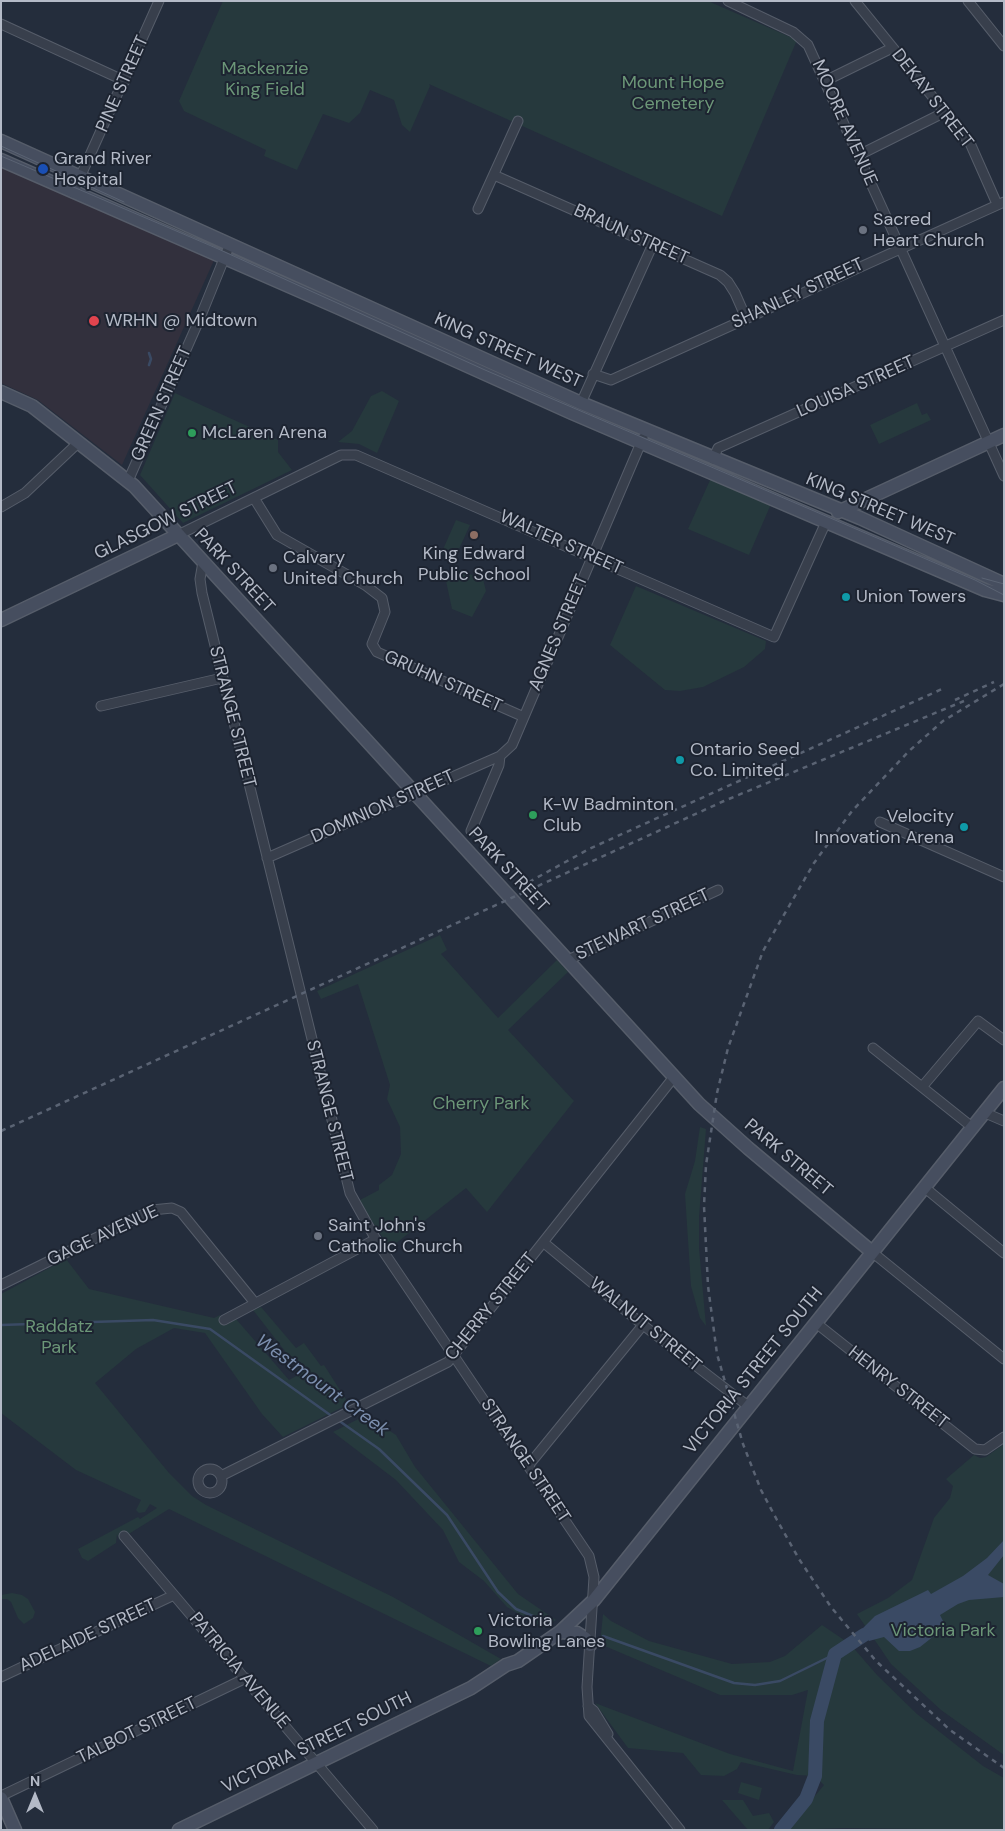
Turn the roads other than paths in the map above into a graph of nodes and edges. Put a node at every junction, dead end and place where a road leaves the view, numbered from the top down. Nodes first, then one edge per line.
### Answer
1 (728, 1) edge
2 (855, 1) edge
3 (968, 1) edge
4 (157, 2) edge
5 (1, 24) edge
6 (1004, 46) edge
7 (892, 48) junction
8 (125, 81) junction
9 (825, 81) junction
10 (945, 112) junction
11 (518, 121) dead end
12 (1, 141) edge
13 (859, 155) junction
14 (1, 160) edge
15 (494, 175) junction
16 (82, 176) junction
17 (73, 193) junction
18 (1001, 203) edge
19 (478, 209) dead end
20 (230, 244) junction
21 (653, 244) junction
22 (900, 247) junction
23 (224, 258) junction
24 (746, 318) junction
25 (1004, 320) edge
26 (946, 347) junction
27 (593, 374) junction
28 (1, 392) edge
29 (581, 403) junction
30 (1004, 435) edge
31 (644, 437) junction
32 (79, 442) junction
33 (988, 442) junction
34 (347, 454) joint
35 (713, 459) junction
36 (1004, 476) edge
37 (128, 481) junction
38 (254, 498) junction
39 (1, 507) edge
40 (841, 510) junction
41 (826, 522) junction
42 (178, 535) junction
43 (592, 556) junction
44 (203, 562) junction
45 (1004, 584) edge
46 (1004, 595) edge
47 (1, 620) edge
48 (222, 678) junction
49 (101, 706) dead end
50 (524, 717) junction
51 (500, 756) junction
52 (413, 793) junction
53 (880, 822) dead end
54 (471, 831) dead end
55 (267, 858) junction
56 (1004, 877) edge
57 (718, 890) dead end
58 (568, 960) junction
59 (1004, 1040) edge
60 (873, 1048) dead end
61 (674, 1077) junction
62 (922, 1087) junction
63 (1004, 1088) edge
64 (983, 1112) junction
65 (1004, 1121) edge
66 (972, 1127) junction
67 (924, 1187) junction
68 (376, 1239) junction
69 (543, 1242) junction
70 (872, 1252) junction
71 (1004, 1253) edge
72 (1, 1285) edge
73 (255, 1303) junction
74 (224, 1320) dead end
75 (816, 1323) junction
76 (643, 1325) junction
77 (454, 1355) junction
78 (1004, 1359) edge
79 (748, 1406) junction
80 (1004, 1437) edge
81 (528, 1466) junction
82 (221, 1476) dead end
83 (124, 1536) dead end
84 (174, 1594) junction
85 (594, 1600) junction
86 (560, 1632) junction
87 (590, 1645) junction
88 (1, 1677) edge
89 (246, 1678) junction
90 (316, 1763) junction
91 (1, 1797) edge
92 (15, 1830) edge
93 (179, 1830) edge
94 (373, 1830) edge
95 (680, 1830) edge

1 - 9 street, MOORE AVENUE
2 - 7 street, DEKAY STREET
3 - 6 street
4 - 8 street, PINE STREET
5 - 8 street
7 - 9 street
7 - 10 street, DEKAY STREET
8 - 16 street, PINE STREET
9 - 13 street, MOORE AVENUE
10 - 13 street
10 - 18 street, DEKAY STREET
11 - 15 street
12 - 16 main road, KING STREET WEST
13 - 22 street, MOORE AVENUE
14 - 17 main road, KING STREET WEST
15 - 19 street
15 - 21 street, BRAUN STREET
16 - 17 street, PINE STREET
16 - 20 main road, KING STREET WEST
17 - 23 main road, KING STREET WEST
18 - 22 street, SHANLEY STREET
20 - 23 street, GREEN STREET
20 - 29 main road, KING STREET WEST
21 - 24 street, BRAUN STREET
21 - 27 street
22 - 24 street, SHANLEY STREET
22 - 26 street, MOORE AVENUE
23 - 31 main road, KING STREET WEST
23 - 37 street, GREEN STREET
24 - 27 street, SHANLEY STREET
25 - 26 street, LOUISA STREET
26 - 33 street, MOORE AVENUE
26 - 35 street, LOUISA STREET
27 - 29 street
28 - 32 main road, PARK STREET
29 - 31 main road, KING STREET WEST
30 - 33 main road
31 - 35 main road, KING STREET WEST
31 - 41 main road, KING STREET WEST
31 - 43 street, AGNES STREET
32 - 37 main road, PARK STREET
32 - 39 street
33 - 36 street, MOORE AVENUE
33 - 40 main road
34 - 38 street, GLASGOW STREET
34 - 43 street, WALTER STREET
35 - 40 main road, KING STREET WEST
37 - 42 main road, PARK STREET
38 - 42 street, GLASGOW STREET
38 - 50 street, GRUHN STREET
40 - 41 main road
40 - 45 main road, KING STREET WEST
41 - 43 street, WALTER STREET
41 - 46 main road, KING STREET WEST
42 - 44 main road, PARK STREET
42 - 47 main road, GLASGOW STREET
43 - 50 street, AGNES STREET
44 - 48 street, STRANGE STREET
44 - 52 main road, PARK STREET
48 - 49 street
48 - 55 street, STRANGE STREET
50 - 51 street, AGNES STREET
51 - 52 street, DOMINION STREET
51 - 54 street, AGNES STREET
52 - 55 street, DOMINION STREET
52 - 58 main road, PARK STREET
53 - 56 street
55 - 68 street, STRANGE STREET
57 - 58 street, STEWART STREET
58 - 61 main road, PARK STREET
59 - 62 street
60 - 62 street
61 - 69 street, CHERRY STREET
61 - 70 main road, PARK STREET
62 - 66 street
63 - 64 main road, VICTORIA STREET SOUTH
64 - 65 street
64 - 66 main road, VICTORIA STREET SOUTH
66 - 67 main road, VICTORIA STREET SOUTH
67 - 70 main road, VICTORIA STREET SOUTH
67 - 71 street
68 - 73 street
68 - 77 street, STRANGE STREET
69 - 76 street, WALNUT STREET
69 - 77 street, CHERRY STREET
70 - 75 main road, VICTORIA STREET SOUTH
70 - 78 street, PARK STREET
72 - 73 street, GAGE AVENUE
73 - 74 street
75 - 79 main road, VICTORIA STREET SOUTH
75 - 80 street, HENRY STREET
76 - 79 street, WALNUT STREET
76 - 81 street
77 - 81 street, STRANGE STREET
77 - 82 street, CHERRY STREET
79 - 85 main road, VICTORIA STREET SOUTH
81 - 85 street, STRANGE STREET
83 - 84 street, PATRICIA AVENUE
84 - 88 street, ADELAIDE STREET
84 - 89 street, PATRICIA AVENUE
85 - 86 main road, VICTORIA STREET SOUTH
85 - 87 street, STRANGE STREET
86 - 87 main road
86 - 90 main road, VICTORIA STREET SOUTH
87 - 95 street, STRANGE STREET
89 - 90 street, PATRICIA AVENUE
89 - 91 street, TALBOT STREET
90 - 93 main road, VICTORIA STREET SOUTH
90 - 94 street, PATRICIA AVENUE
91 - 92 main road

